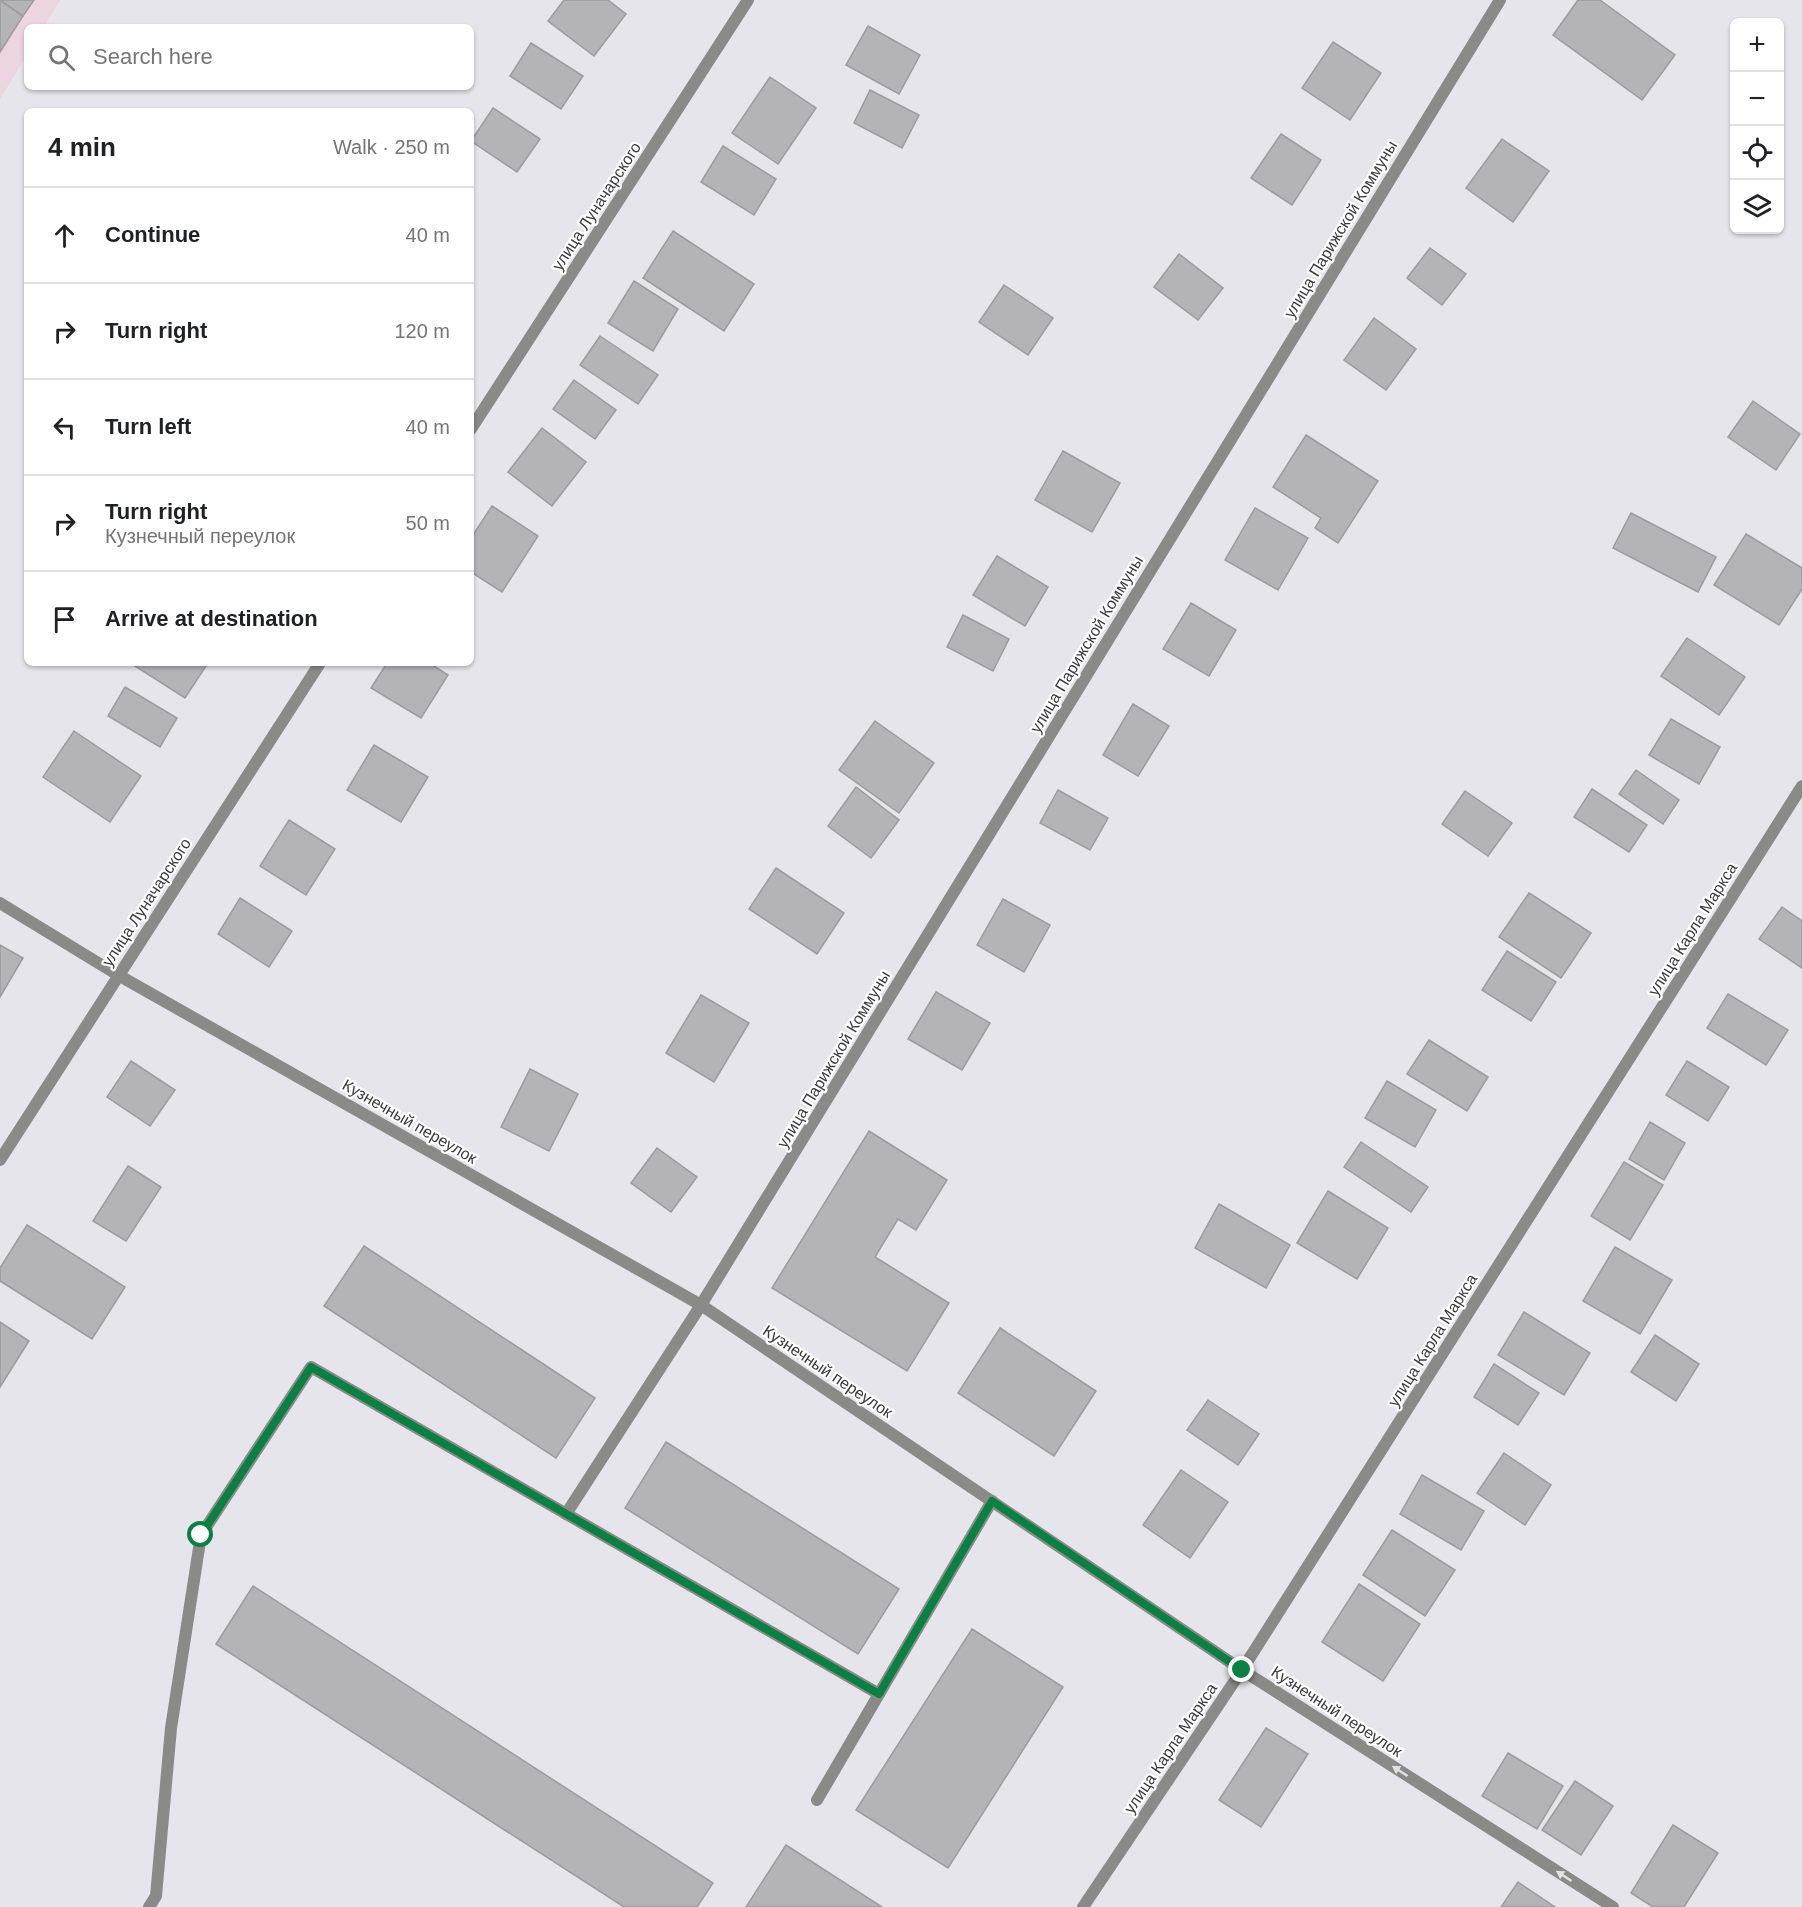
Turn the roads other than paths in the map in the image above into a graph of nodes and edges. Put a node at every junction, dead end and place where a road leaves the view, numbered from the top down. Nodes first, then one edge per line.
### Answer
1 (748, 0) edge
2 (1500, 0) edge
3 (474, 424) edge
4 (318, 666) edge
5 (1802, 786) edge
6 (0, 903) edge
7 (118, 975) junction
8 (0, 1160) edge
9 (701, 1305) junction
10 (992, 1501) junction
11 (566, 1514) junction
12 (1242, 1670) junction
13 (879, 1694) junction
14 (817, 1800) dead end
15 (149, 1907) edge
16 (1083, 1907) edge
17 (1613, 1907) edge

1 - 3 street, улица Луначарского
2 - 9 street, улица Парижской Коммуны
4 - 7 street, улица Луначарского
5 - 12 street, улица Карла Маркса
6 - 7 street, Кузнечный переулок
7 - 8 street, улица Луначарского
7 - 9 street, Кузнечный переулок
9 - 10 street, Кузнечный переулок
9 - 11 street, улица Парижской Коммуны
10 - 12 street, Кузнечный переулок
10 - 13 street
11 - 13 street
11 - 15 street
12 - 16 street, улица Карла Маркса
17 -> 12 street, Кузнечный переулок
13 - 14 street

